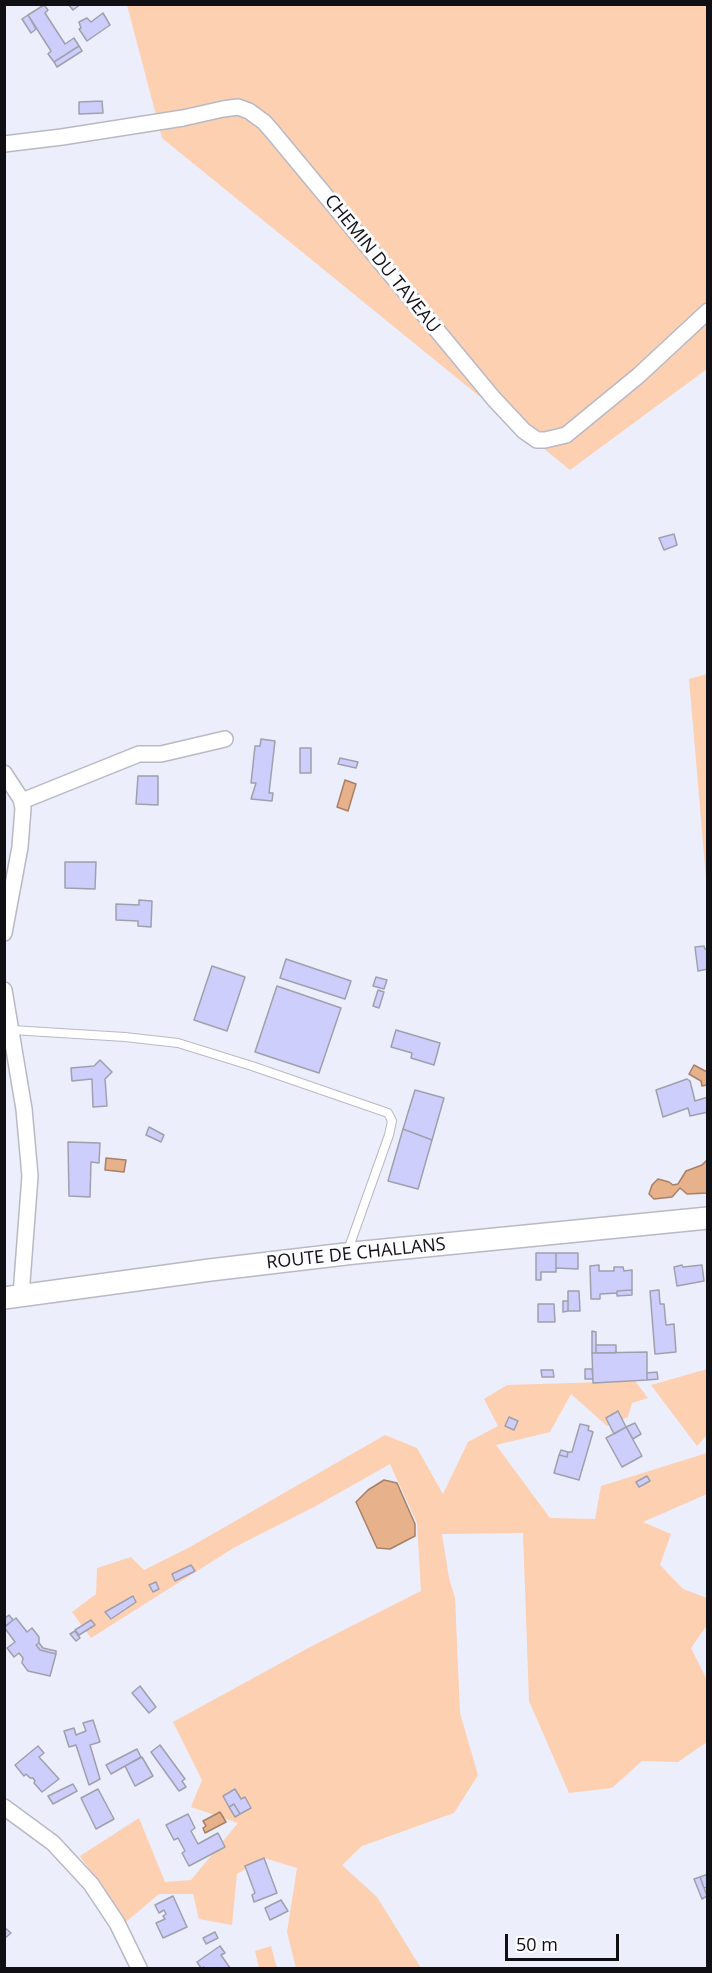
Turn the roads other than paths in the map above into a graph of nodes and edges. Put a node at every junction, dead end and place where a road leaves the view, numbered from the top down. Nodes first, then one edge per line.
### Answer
1 (4, 144) edge
2 (708, 311) edge
3 (225, 739) dead end
4 (4, 773) edge
5 (21, 801) junction
6 (4, 933) edge
7 (4, 990) edge
8 (12, 1030) junction
9 (708, 1218) edge
10 (346, 1254) junction
11 (13, 1297) edge
12 (4, 1807) edge
13 (138, 1968) edge

1 - 2 street, CHEMIN DU TAVEAU
3 - 5 street
4 - 5 street
5 - 6 street
7 - 8 street
8 - 10 lane
8 - 11 street
9 - 10 main road, ROUTE DE CHALLANS
10 - 11 main road, ROUTE DE CHALLANS
12 - 13 street

